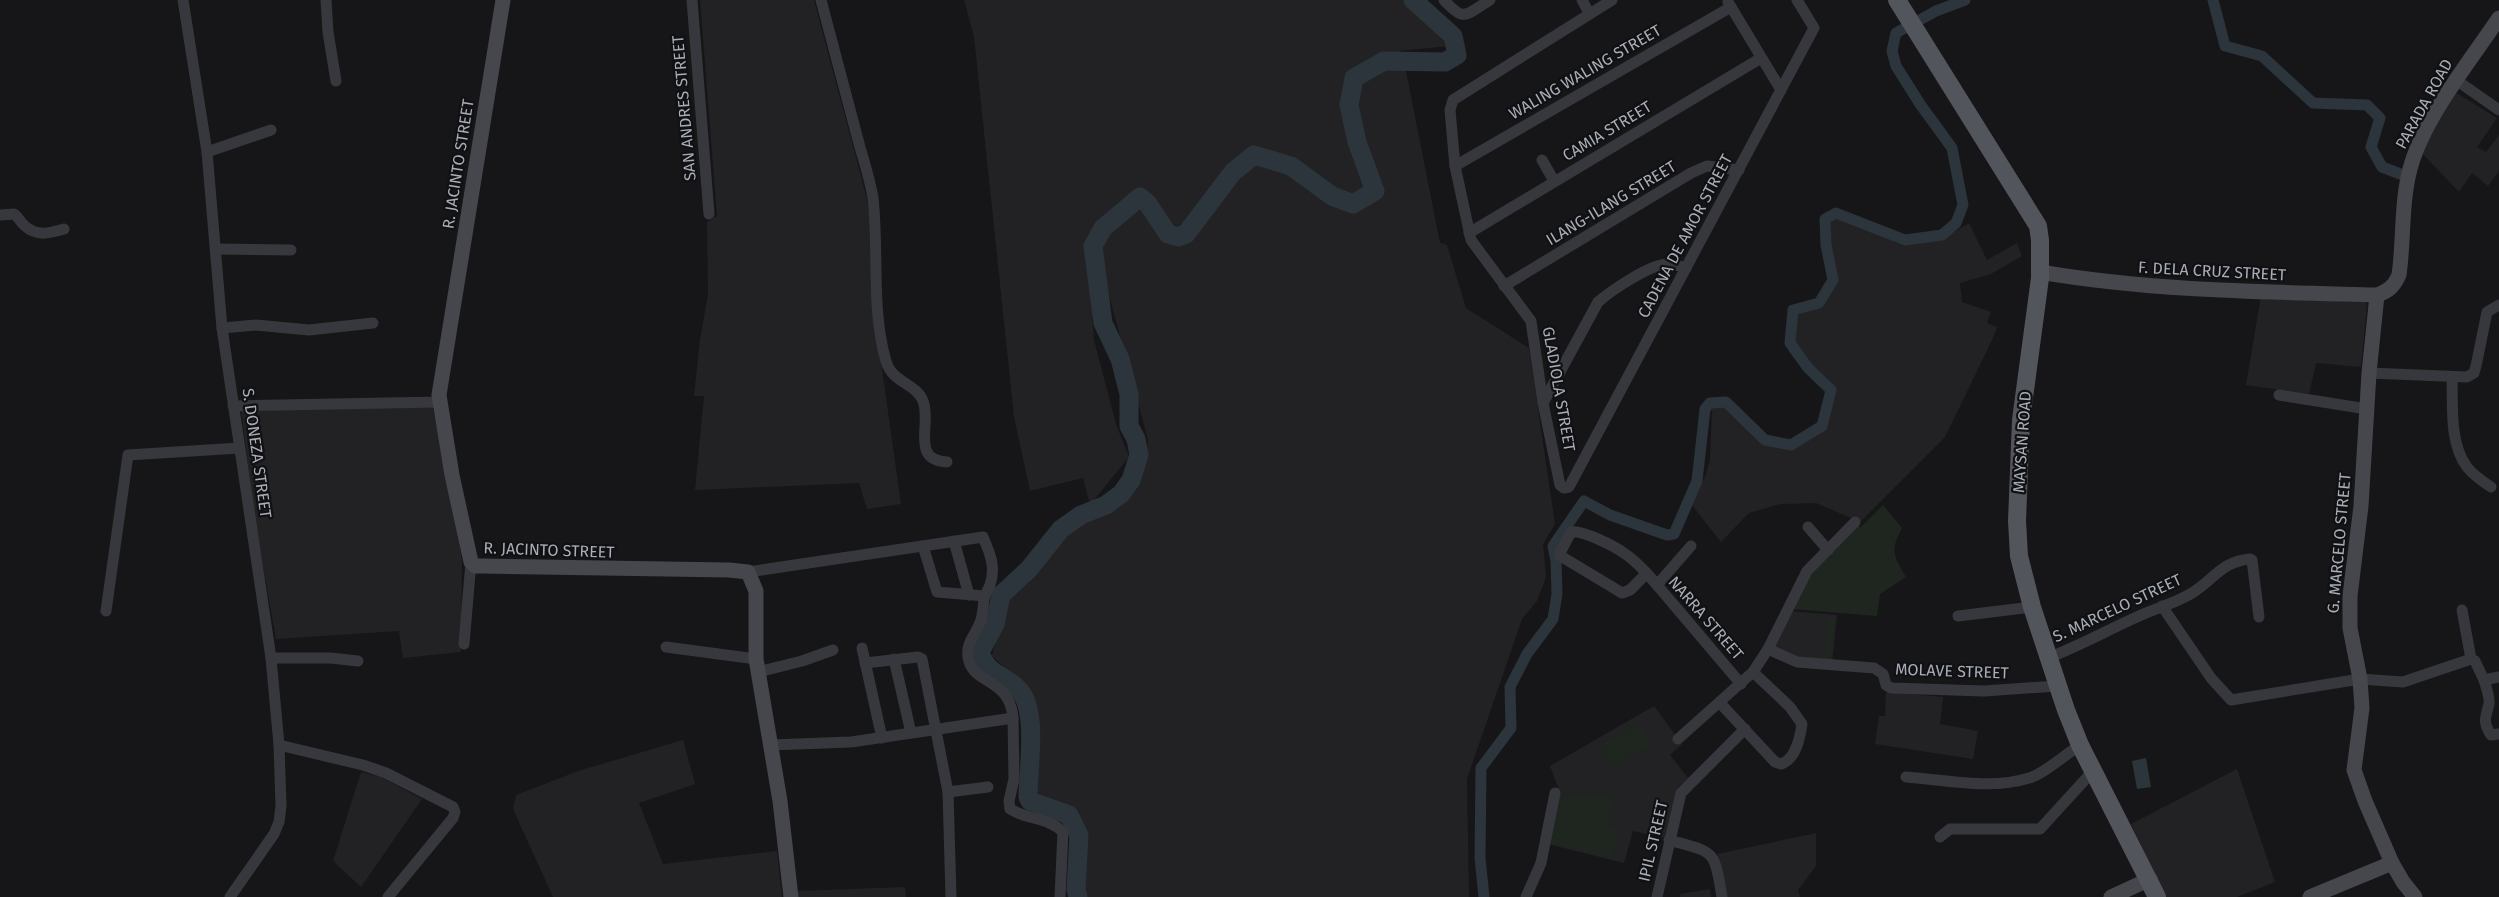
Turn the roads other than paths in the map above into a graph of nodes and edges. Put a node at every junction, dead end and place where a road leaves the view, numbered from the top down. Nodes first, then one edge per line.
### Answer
1 (183, 0) edge
2 (326, 0) edge
3 (503, 0) edge
4 (692, 0) edge
5 (821, 0) edge
6 (1444, 0) edge
7 (1490, 0) edge
8 (1582, 0) edge
9 (1612, 0) edge
10 (1797, 0) edge
11 (1897, 0) edge
12 (1729, 3) edge
13 (1589, 13) junction
14 (2499, 18) edge
15 (1761, 58) junction
16 (2456, 80) junction
17 (336, 81) dead end
18 (1781, 90) junction
19 (2499, 110) edge
20 (271, 130) dead end
21 (207, 152) junction
22 (1542, 160) dead end
23 (1455, 166) junction
24 (1739, 170) junction
25 (1554, 181) junction
26 (709, 214) dead end
27 (0, 215) edge
28 (64, 230) dead end
29 (1469, 233) junction
30 (216, 248) junction
31 (291, 250) dead end
32 (1686, 268) junction
33 (2042, 272) junction
34 (1504, 286) junction
35 (2377, 295) junction
36 (2499, 305) edge
37 (373, 324) dead end
38 (222, 328) junction
39 (2369, 373) junction
40 (2452, 376) junction
41 (2279, 395) dead end
42 (439, 402) junction
43 (1543, 403) junction
44 (233, 406) junction
45 (2367, 409) junction
46 (239, 448) junction
47 (947, 462) dead end
48 (1570, 487) joint
49 (2491, 487) dead end
50 (1855, 522) dead end
51 (1808, 527) dead end
52 (954, 541) junction
53 (923, 546) junction
54 (1691, 546) dead end
55 (1828, 550) junction
56 (471, 562) junction
57 (748, 572) junction
58 (1646, 574) junction
59 (1657, 586) junction
60 (970, 595) junction
61 (985, 596) junction
62 (2162, 606) junction
63 (2030, 608) junction
64 (2462, 610) dead end
65 (106, 611) dead end
66 (1958, 616) dead end
67 (2259, 617) dead end
68 (464, 644) dead end
69 (666, 647) dead end
70 (862, 648) dead end
71 (1768, 649) junction
72 (833, 650) dead end
73 (270, 658) junction
74 (2048, 658) junction
75 (894, 659) junction
76 (2471, 659) junction
77 (358, 661) dead end
78 (865, 663) junction
79 (757, 665) junction
80 (1753, 672) junction
81 (2499, 677) edge
82 (2360, 679) junction
83 (2484, 680) junction
84 (1741, 684) junction
85 (2057, 686) junction
86 (1720, 702) junction
87 (1013, 718) junction
88 (1745, 729) junction
89 (936, 730) junction
90 (910, 733) junction
91 (2499, 734) edge
92 (882, 738) junction
93 (1678, 739) dead end
94 (279, 745) junction
95 (770, 745) junction
96 (2080, 745) junction
97 (2092, 772) junction
98 (1906, 777) dead end
99 (988, 787) dead end
100 (948, 792) junction
101 (1555, 793) dead end
102 (1940, 837) dead end
103 (1668, 840) junction
104 (2392, 863) junction
105 (2150, 879) junction
106 (230, 897) edge
107 (388, 897) edge
108 (791, 897) edge
109 (951, 897) edge
110 (1060, 897) edge
111 (1526, 897) edge
112 (1657, 897) edge
113 (1722, 897) edge
114 (2110, 897) edge
115 (2157, 897) edge
116 (2310, 897) edge
117 (2416, 897) edge

1 - 21 street, S. DONEZA STREET
2 - 17 street
3 - 42 street, R. JACINTO STREET
4 - 26 street, SAN ANDRES STREET
5 - 47 street
6 - 7 street
8 - 13 street
9 - 13 street
10 - 18 street, CADENA DE AMOR STREET
11 - 33 main road, MAYSAN ROAD
12 - 15 street
12 - 23 street, WALING WALING STREET
13 - 23 street, GLADIOLA STREET
14 - 16 street, PARADA ROAD
15 - 18 street
15 - 25 street, CAMIA STREET
16 - 19 street
16 - 35 street, PARADA ROAD
18 - 24 street, CADENA DE AMOR STREET
20 - 21 street
21 - 30 street, S. DONEZA STREET
22 - 25 street
23 - 29 street, GLADIOLA STREET
24 - 32 street, CADENA DE AMOR STREET
24 - 34 street, ILANG-ILANG STREET
25 - 29 street, CAMIA STREET
27 - 28 street
29 - 34 street, GLADIOLA STREET
30 - 31 street
30 - 38 street, S. DONEZA STREET
32 - 43 street
32 - 48 street, CADENA DE AMOR STREET
33 - 35 street, F. DELA CRUZ STREET
33 - 63 main road, MAYSAN ROAD
34 - 43 street, GLADIOLA STREET
35 - 39 street, G. MARCELO STREET
36 - 40 street
37 - 38 street
38 - 44 street, S. DONEZA STREET
39 - 40 street
39 - 45 street, G. MARCELO STREET
40 - 49 street
41 - 45 street
42 - 44 street
42 - 56 street, R. JACINTO STREET
43 - 48 street, GLADIOLA STREET
44 - 46 street, S. DONEZA STREET
45 - 82 street, G. MARCELO STREET
46 - 65 street
46 - 73 street, S. DONEZA STREET
50 - 55 street
51 - 55 street
52 - 53 street
52 - 60 street
52 - 61 street
53 - 57 street
53 - 60 street
54 - 59 street
55 - 71 street
56 - 57 street, R. JACINTO STREET
56 - 68 street
57 - 79 street
58 - 58 street, NARRA STREET
58 - 59 street, NARRA STREET
59 - 84 street, NARRA STREET
60 - 61 street
61 - 87 street
62 - 67 street, S. MARCELO STREET
62 - 74 street, S. MARCELO STREET
62 - 82 street
63 - 66 street
63 - 74 main road, MAYSAN ROAD
64 - 76 street
69 - 79 street
70 - 78 street
71 - 80 street
71 - 85 street, MOLAVE STREET
72 - 79 street
73 - 77 street
73 - 94 street, S. DONEZA STREET
74 - 85 main road, MAYSAN ROAD
75 - 78 street
75 - 89 street
75 - 90 street
76 - 82 street
76 - 83 street
78 - 92 street
79 - 95 street
80 - 84 street
80 - 88 street
81 - 83 street
82 - 104 street, G. MARCELO STREET
83 - 91 street
84 - 86 street
85 - 96 main road, MAYSAN ROAD
86 - 88 street
86 - 93 street
87 - 89 street
87 - 110 street
88 - 103 street, IPIL STREET
89 - 90 street
89 - 100 street
90 - 92 street
92 - 95 street
94 - 106 street, S. DONEZA STREET
94 - 107 street
95 - 108 street
96 - 97 main road, MAYSAN ROAD
96 - 98 street
97 - 102 street
97 - 105 main road, MAYSAN ROAD
99 - 100 street
100 - 109 street
101 - 111 street
103 - 112 street, IPIL STREET
103 - 113 street
104 - 116 street
104 - 117 street, G. MARCELO STREET
105 - 114 street
105 - 115 main road, MAYSAN ROAD

